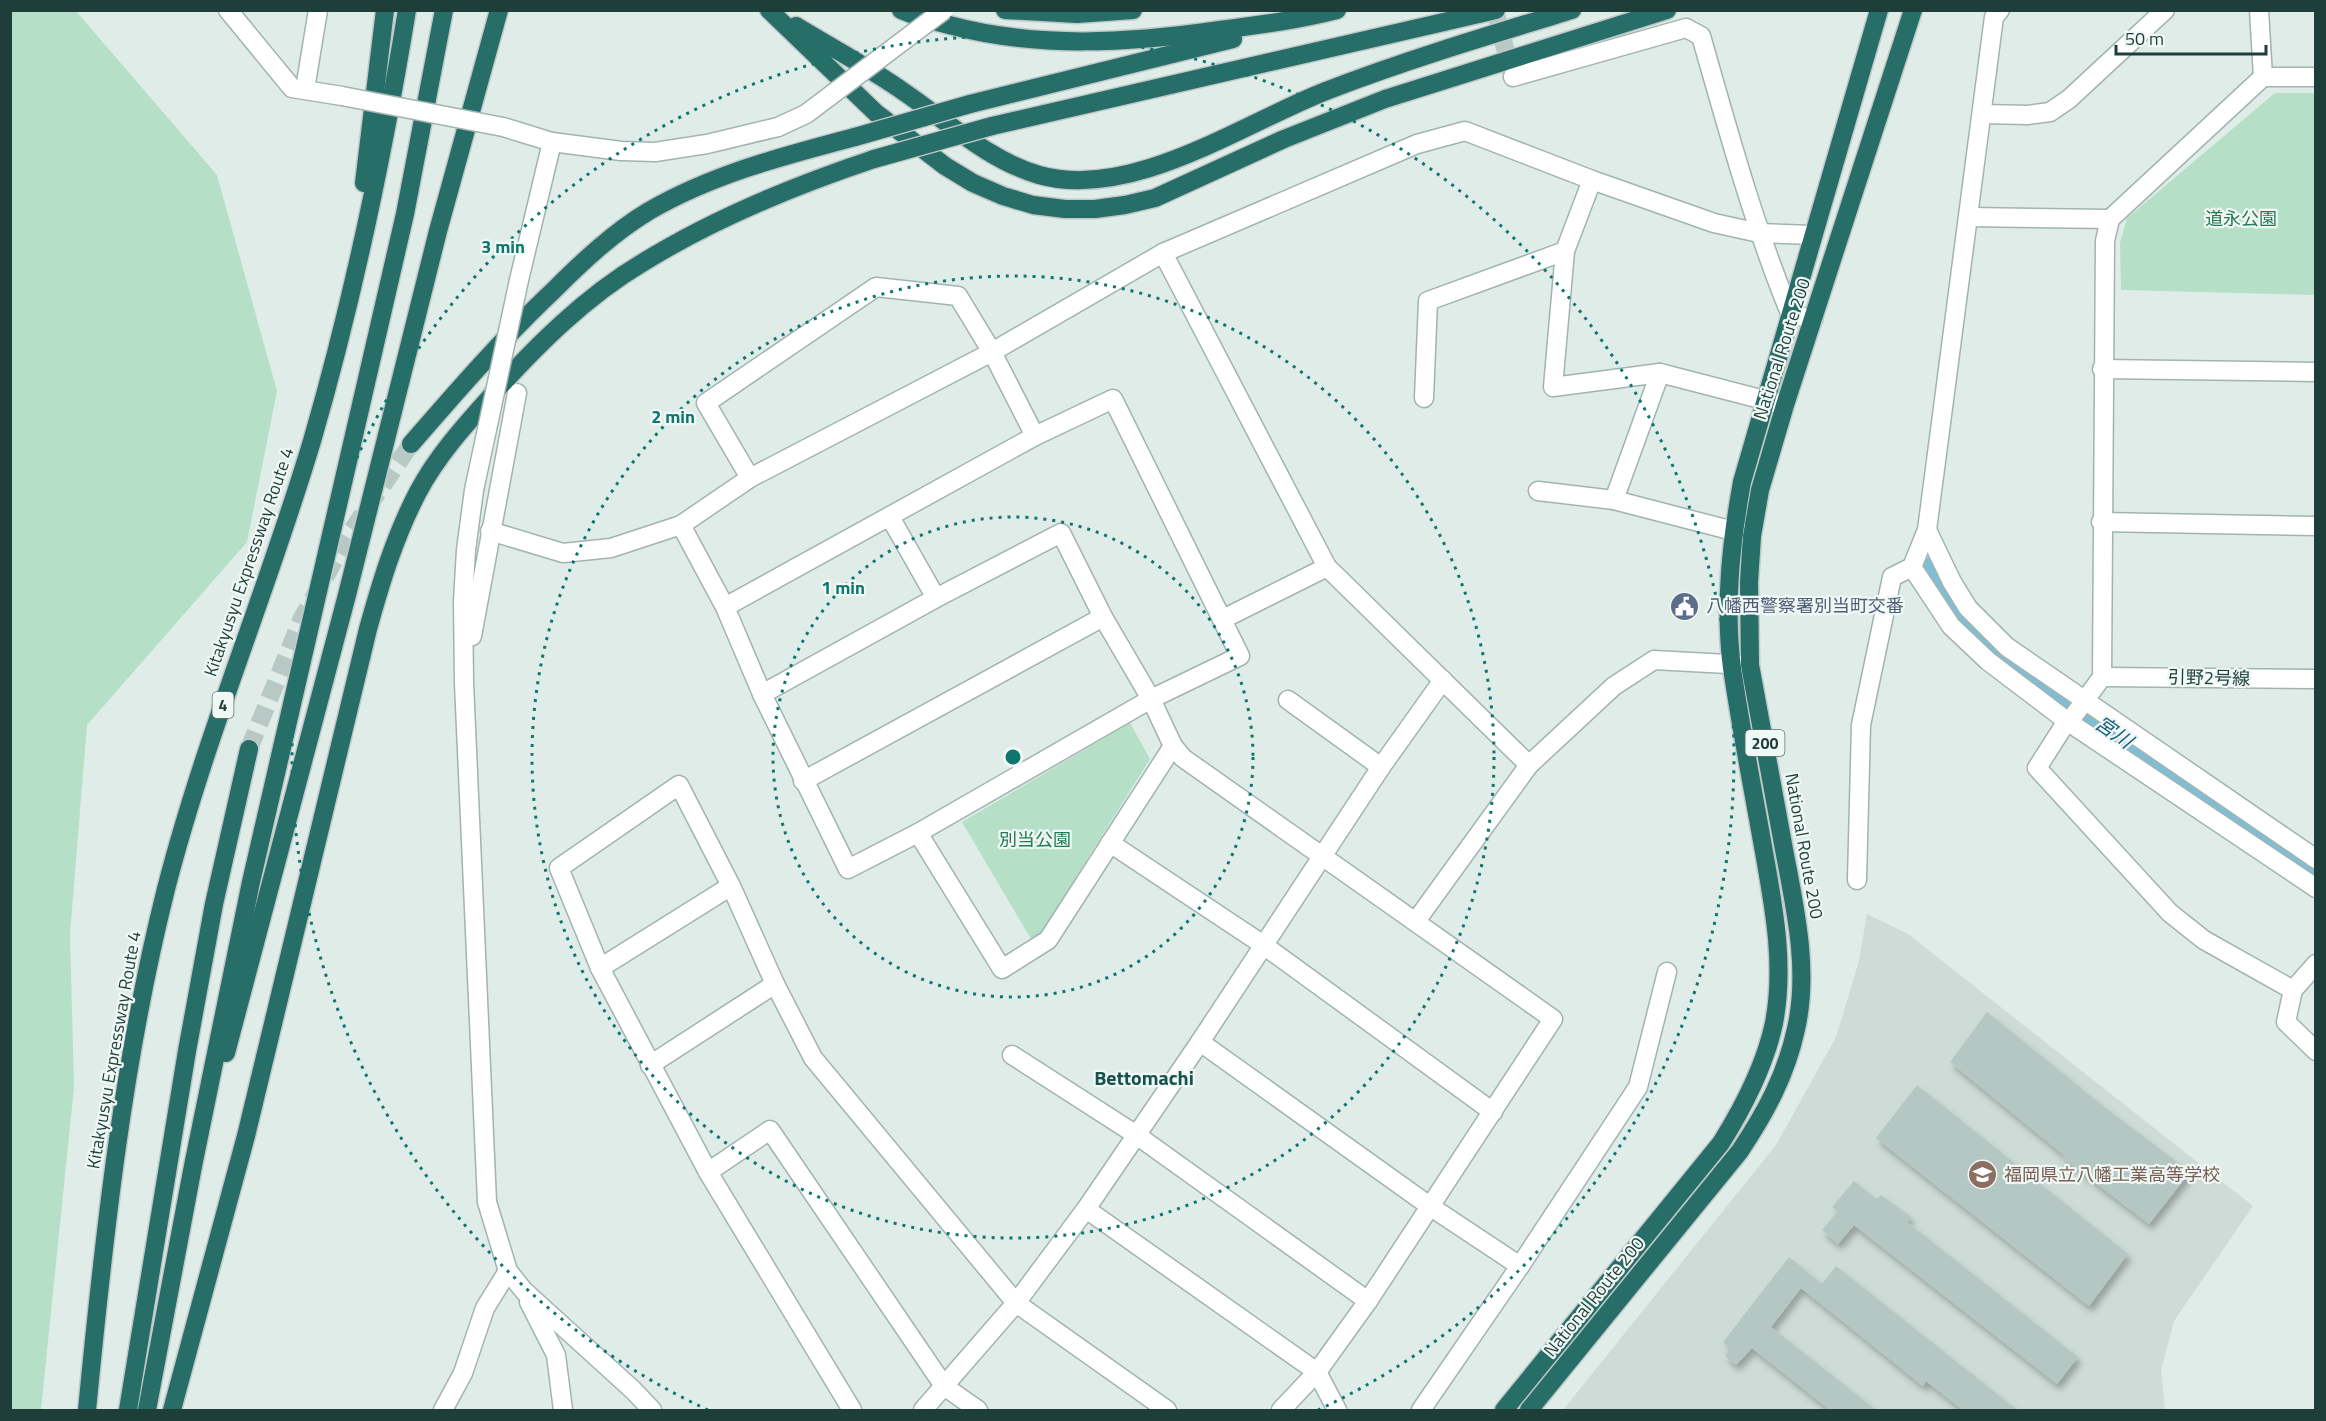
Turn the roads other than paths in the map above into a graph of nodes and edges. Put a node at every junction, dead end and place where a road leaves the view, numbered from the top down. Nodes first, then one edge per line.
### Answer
1 (228, 10) edge
2 (318, 10) edge
3 (385, 10) edge
4 (406, 10) edge
5 (444, 10) edge
6 (500, 10) edge
7 (770, 10) edge
8 (901, 10) edge
9 (944, 10) edge
10 (1005, 10) edge
11 (1133, 10) edge
12 (1337, 10) edge
13 (1346, 10) edge
14 (1496, 10) edge
15 (1572, 10) edge
16 (1667, 10) edge
17 (1879, 10) edge
18 (1913, 10) edge
19 (2000, 10) edge
20 (2166, 10) edge
21 (2259, 10) edge
22 (1513, 77) dead end
23 (2263, 77) junction
24 (2316, 77) edge
25 (305, 89) junction
26 (1982, 114) junction
27 (552, 142) junction
28 (1592, 180) junction
29 (1969, 217) junction
30 (2110, 219) junction
31 (1759, 233) junction
32 (1812, 235) junction
33 (1565, 251) junction
34 (1162, 253) junction
35 (349, 303) junction
36 (1790, 313) junction
37 (1813, 320) junction
38 (992, 352) junction
39 (2102, 369) junction
40 (2316, 372) edge
41 (1660, 373) junction
42 (517, 393) dead end
43 (1424, 398) dead end
44 (1765, 400) junction
45 (1785, 405) junction
46 (1035, 436) junction
47 (411, 444) tunnel mouth
48 (750, 478) junction
49 (1538, 491) dead end
50 (1614, 500) junction
51 (890, 517) junction
52 (2101, 522) junction
53 (681, 525) junction
54 (2316, 526) edge
55 (1927, 530) junction
56 (490, 531) junction
57 (1733, 532) junction
58 (1752, 536) junction
59 (1328, 567) junction
60 (1912, 567) junction
61 (936, 598) junction
62 (725, 607) junction
63 (1103, 617) junction
64 (1223, 619) junction
65 (1750, 665) junction
66 (1732, 666) junction
67 (2102, 676) junction
68 (2316, 679) edge
69 (1443, 680) junction
70 (464, 683) junction
71 (762, 694) junction
72 (1151, 699) junction
73 (1288, 700) dead end
74 (2077, 710) junction
75 (1173, 746) junction
76 (249, 749) tunnel mouth
77 (1529, 765) junction
78 (1381, 766) junction
79 (803, 782) junction
80 (918, 833) junction
81 (1110, 843) junction
82 (1322, 857) junction
83 (2316, 859) edge
84 (1857, 880) dead end
85 (731, 886) junction
86 (2316, 888) edge
87 (1416, 921) junction
88 (1262, 944) junction
89 (2316, 964) edge
90 (600, 968) junction
91 (1667, 972) dead end
92 (775, 984) junction
93 (2293, 990) junction
94 (1200, 1042) junction
95 (2316, 1051) edge
96 (1012, 1055) dead end
97 (650, 1065) junction
98 (1492, 1112) junction
99 (1136, 1134) junction
100 (193, 1166) junction
101 (708, 1172) junction
102 (1431, 1207) junction
103 (1086, 1209) junction
104 (1520, 1266) junction
105 (508, 1271) junction
106 (524, 1291) junction
107 (1368, 1301) junction
108 (1016, 1303) junction
109 (1317, 1372) junction
110 (944, 1386) junction
111 (87, 1410) edge
112 (128, 1410) edge
113 (147, 1410) edge
114 (172, 1410) edge
115 (443, 1410) edge
116 (563, 1410) edge
117 (652, 1410) edge
118 (852, 1410) edge
119 (923, 1410) edge
120 (978, 1410) edge
121 (1167, 1410) edge
122 (1281, 1410) edge
123 (1336, 1410) edge
124 (1421, 1410) edge
125 (1504, 1410) edge
126 (1529, 1410) edge

1 - 25 street
2 - 25 street
3 - 35 highway
4 - 35 highway, Kitakyusyu Expressway Route 4 / 4
5 - 100 highway
6 - 100 highway
7 - 15 highway
7 - 16 highway
8 - 12 highway
9 - 27 street, bridge
10 - 11 highway
13 - 47 highway, bridge
14 - 114 highway, bridge
17 - 32 highway, National Route 200 / 200
18 - 37 highway, National Route 200 / 200
19 - 26 street
20 - 26 street
21 - 23 street
22 - 31 street
23 - 24 street
23 - 30 street
25 - 27 street, bridge
26 - 29 street
27 - 70 street, bridge
28 - 31 street
28 - 33 street
28 - 34 street
29 - 30 street
29 - 55 street
30 - 39 street
31 - 32 street
31 - 36 street
32 - 36 highway, National Route 200 / 200
33 - 41 street
33 - 43 street
34 - 38 street
34 - 59 street
35 - 111 highway, Kitakyusyu Expressway Route 4 / 4
36 - 37 street
36 - 44 highway, National Route 200 / 200
37 - 45 highway, National Route 200 / 200
38 - 46 street
38 - 48 street
38 - 48 street
39 - 40 street
39 - 52 street
41 - 44 street
41 - 50 street
42 - 56 street
44 - 45 street
44 - 57 highway, National Route 200 / 200
45 - 58 highway, National Route 200 / 200
46 - 51 street
46 - 64 street
48 - 53 street
49 - 50 street
50 - 57 street
51 - 61 street
51 - 62 street
52 - 54 street
52 - 67 street
53 - 56 street
53 - 62 street
55 - 60 street
55 - 74 street
56 - 70 street
57 - 58 street
57 - 66 highway, National Route 200 / 200
58 - 65 highway, National Route 200 / 200
59 - 64 street
59 - 69 street
60 - 74 street
60 - 84 street
61 - 63 street
61 - 71 street
62 - 71 street
63 - 72 street
63 - 79 street
64 - 72 street
65 - 66 street
65 - 126 highway, National Route 200 / 200
66 - 77 street
66 - 125 highway, National Route 200 / 200
67 - 68 street, 引野2号線
67 - 74 street
69 - 77 street
69 - 78 street
70 - 105 street
71 - 79 street
72 - 75 street
72 - 80 street
73 - 78 street
74 - 83 street
74 - 86 street
74 - 93 street
75 - 81 street
75 - 82 street
76 - 112 highway
77 - 87 street
78 - 82 street
79 - 80 street
80 - 81 street
81 - 88 street
82 - 87 street
82 - 88 street
85 - 90 street
85 - 90 street
85 - 92 street
87 - 98 street
88 - 94 street
88 - 98 street
89 - 93 street
90 - 97 street
91 - 104 street
92 - 97 street
92 - 108 street
93 - 95 street
94 - 99 street
94 - 102 street
96 - 99 street
97 - 101 street
98 - 102 street
99 - 103 street
99 - 107 street
100 - 113 highway
101 - 110 street
101 - 118 street
102 - 104 street
102 - 107 street
103 - 108 street
103 - 109 street
104 - 124 street
105 - 106 street
105 - 115 street
106 - 116 street
106 - 117 street
107 - 109 street
108 - 110 street
108 - 121 street
109 - 122 street
109 - 123 street
110 - 119 street
110 - 120 street

